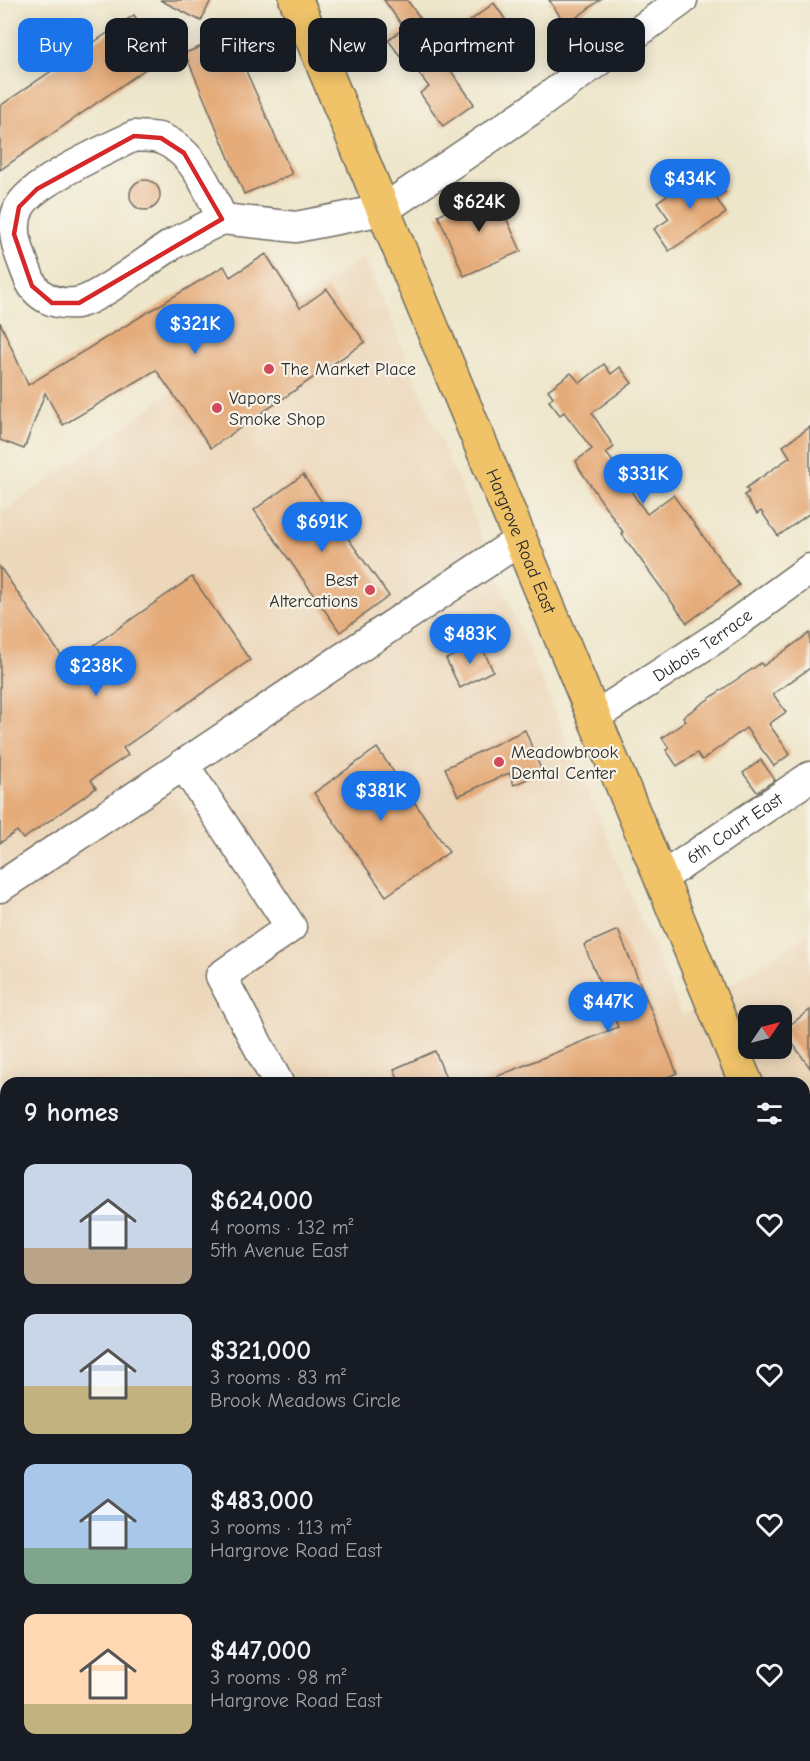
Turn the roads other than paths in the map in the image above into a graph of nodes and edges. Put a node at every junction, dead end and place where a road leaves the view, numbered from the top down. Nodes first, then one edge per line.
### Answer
1 (296, 0) edge
2 (682, 0) edge
3 (383, 210) junction
4 (222, 219) junction
5 (520, 540) junction
6 (810, 569) edge
7 (594, 717) junction
8 (183, 764) junction
9 (810, 777) edge
10 (660, 879) junction
11 (0, 887) edge
12 (276, 1077) edge
13 (743, 1077) edge

1 - 3 main road, Hargrove Road East
2 - 3 street
3 - 4 street
3 - 5 main road, Hargrove Road East
4 - 4 street
5 - 7 main road, Hargrove Road East
5 - 8 street
6 - 7 street, Dubois Terrace
7 - 10 main road, Hargrove Road East
8 - 11 street
8 - 12 street
9 - 10 street, 6th Court East
10 - 13 main road, Hargrove Road East

